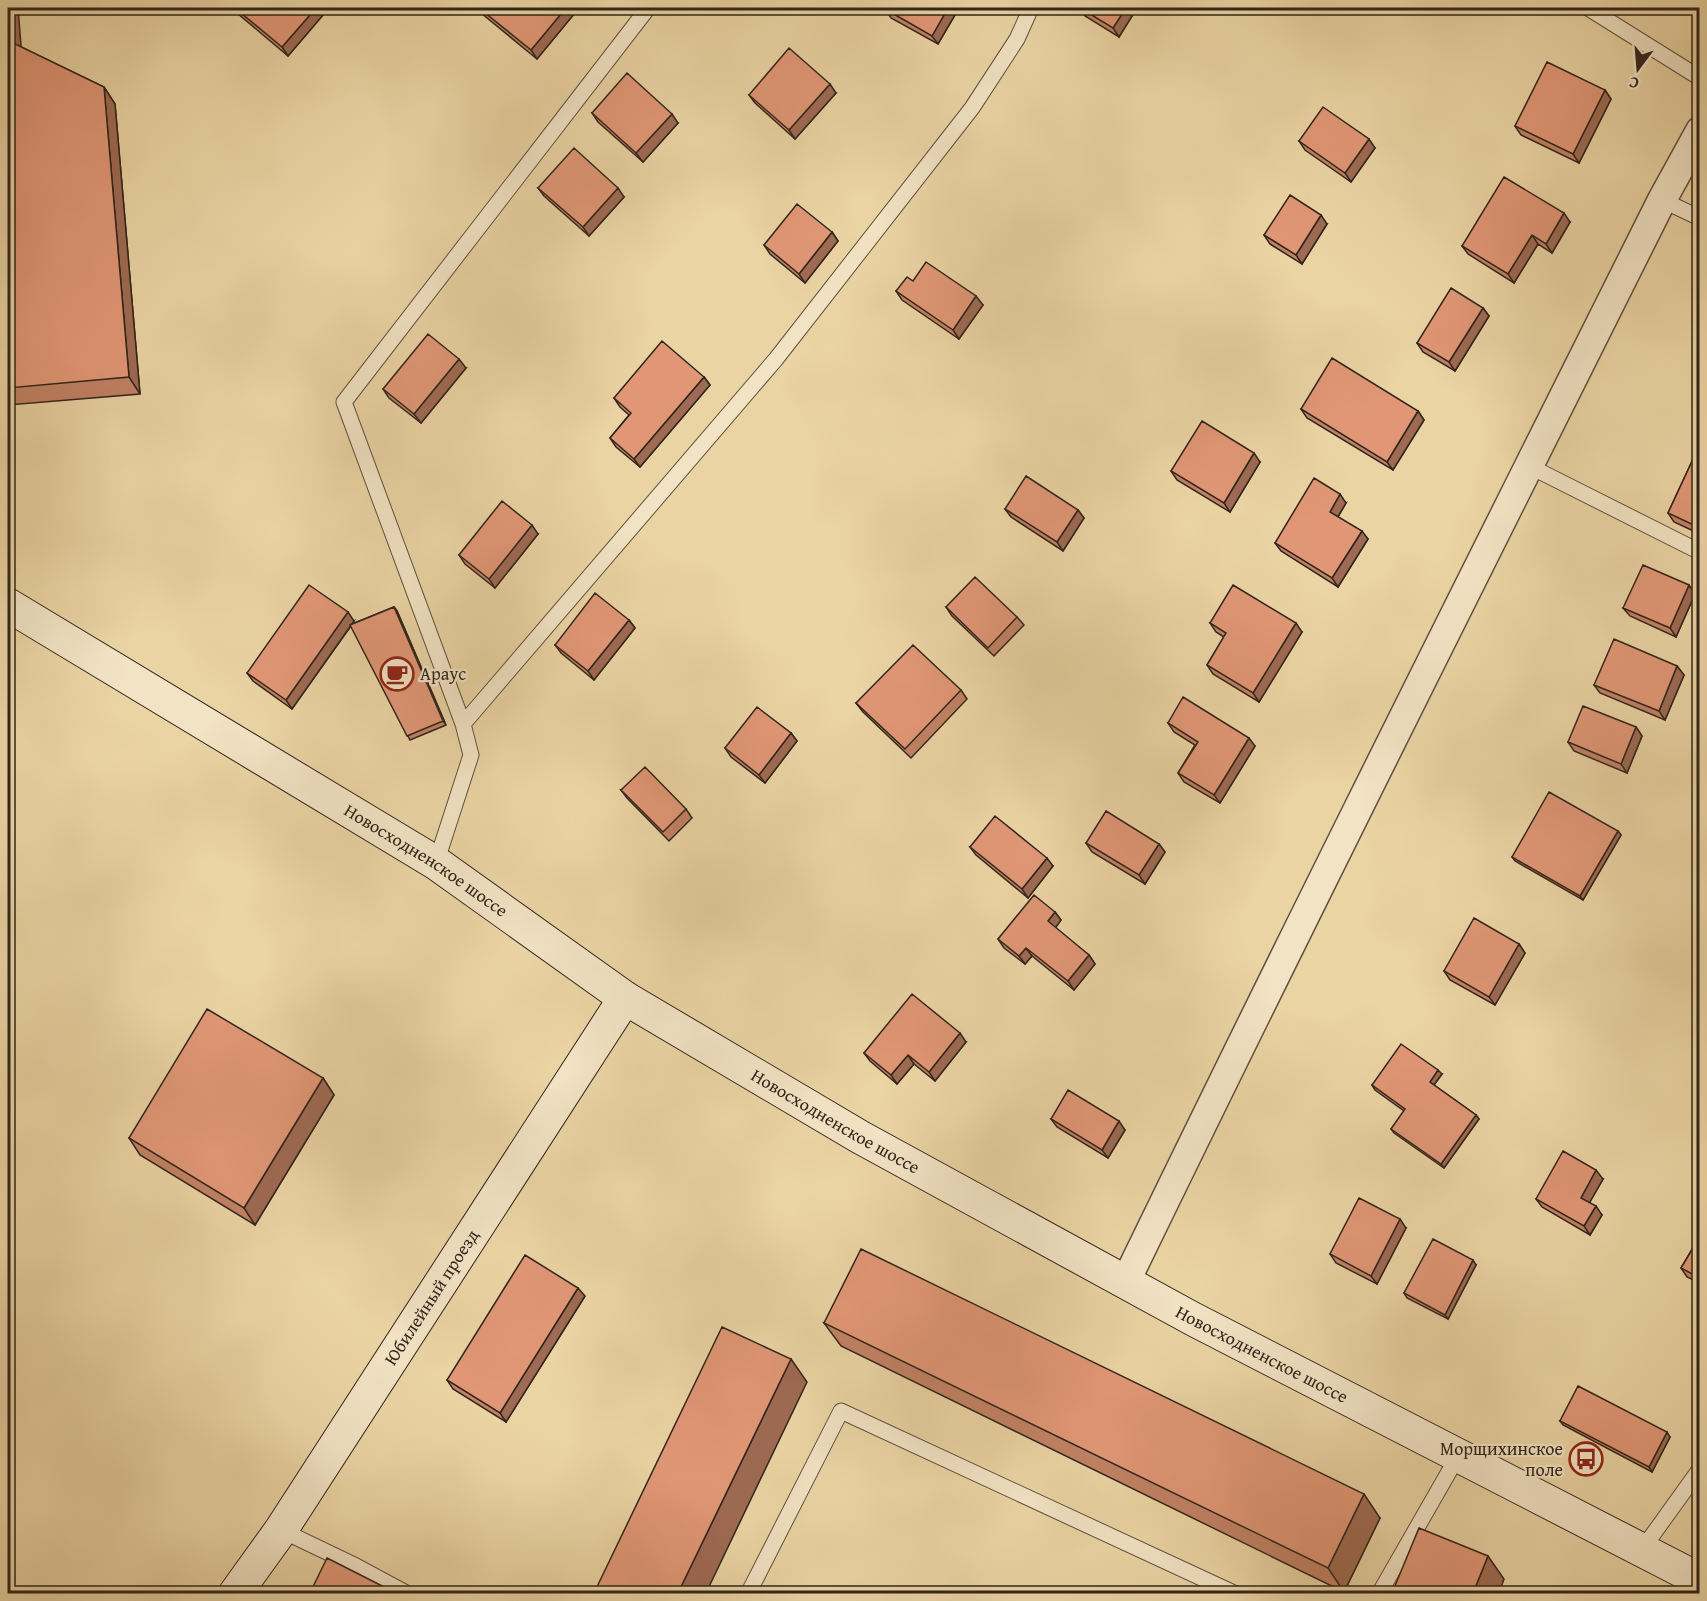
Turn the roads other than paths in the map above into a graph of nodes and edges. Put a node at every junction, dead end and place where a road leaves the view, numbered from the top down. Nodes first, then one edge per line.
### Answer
1 (648, 8) edge
2 (1031, 8) edge
3 (1588, 8) edge
4 (1700, 78) edge
5 (1700, 131) edge
6 (1662, 200) junction
7 (1700, 218) edge
8 (1529, 466) junction
9 (1700, 552) edge
10 (8, 605) edge
11 (463, 724) junction
12 (436, 863) junction
13 (625, 998) junction
14 (1125, 1283) junction
15 (1458, 1456) junction
16 (1700, 1468) edge
17 (281, 1530) junction
18 (1641, 1551) junction
19 (1700, 1580) edge
20 (235, 1593) edge
21 (408, 1593) edge
22 (748, 1593) edge
23 (1236, 1593) edge
24 (1379, 1593) edge

1 - 11 lane
2 - 11 lane
3 - 4 lane
5 - 6 street
6 - 7 lane
6 - 8 street
8 - 9 lane
8 - 14 street
10 - 12 main road, Новосходненское шоссе
11 - 12 lane
12 - 13 main road, Новосходненское шоссе
13 - 14 main road, Новосходненское шоссе
13 - 17 main road, Юбилейный проезд
14 - 15 main road, Новосходненское шоссе
15 - 18 main road, Новосходненское шоссе
15 - 24 lane
16 - 18 lane
17 - 20 main road, Юбилейный проезд
17 - 21 lane
18 - 19 main road, Новосходненское шоссе
22 - 23 lane

